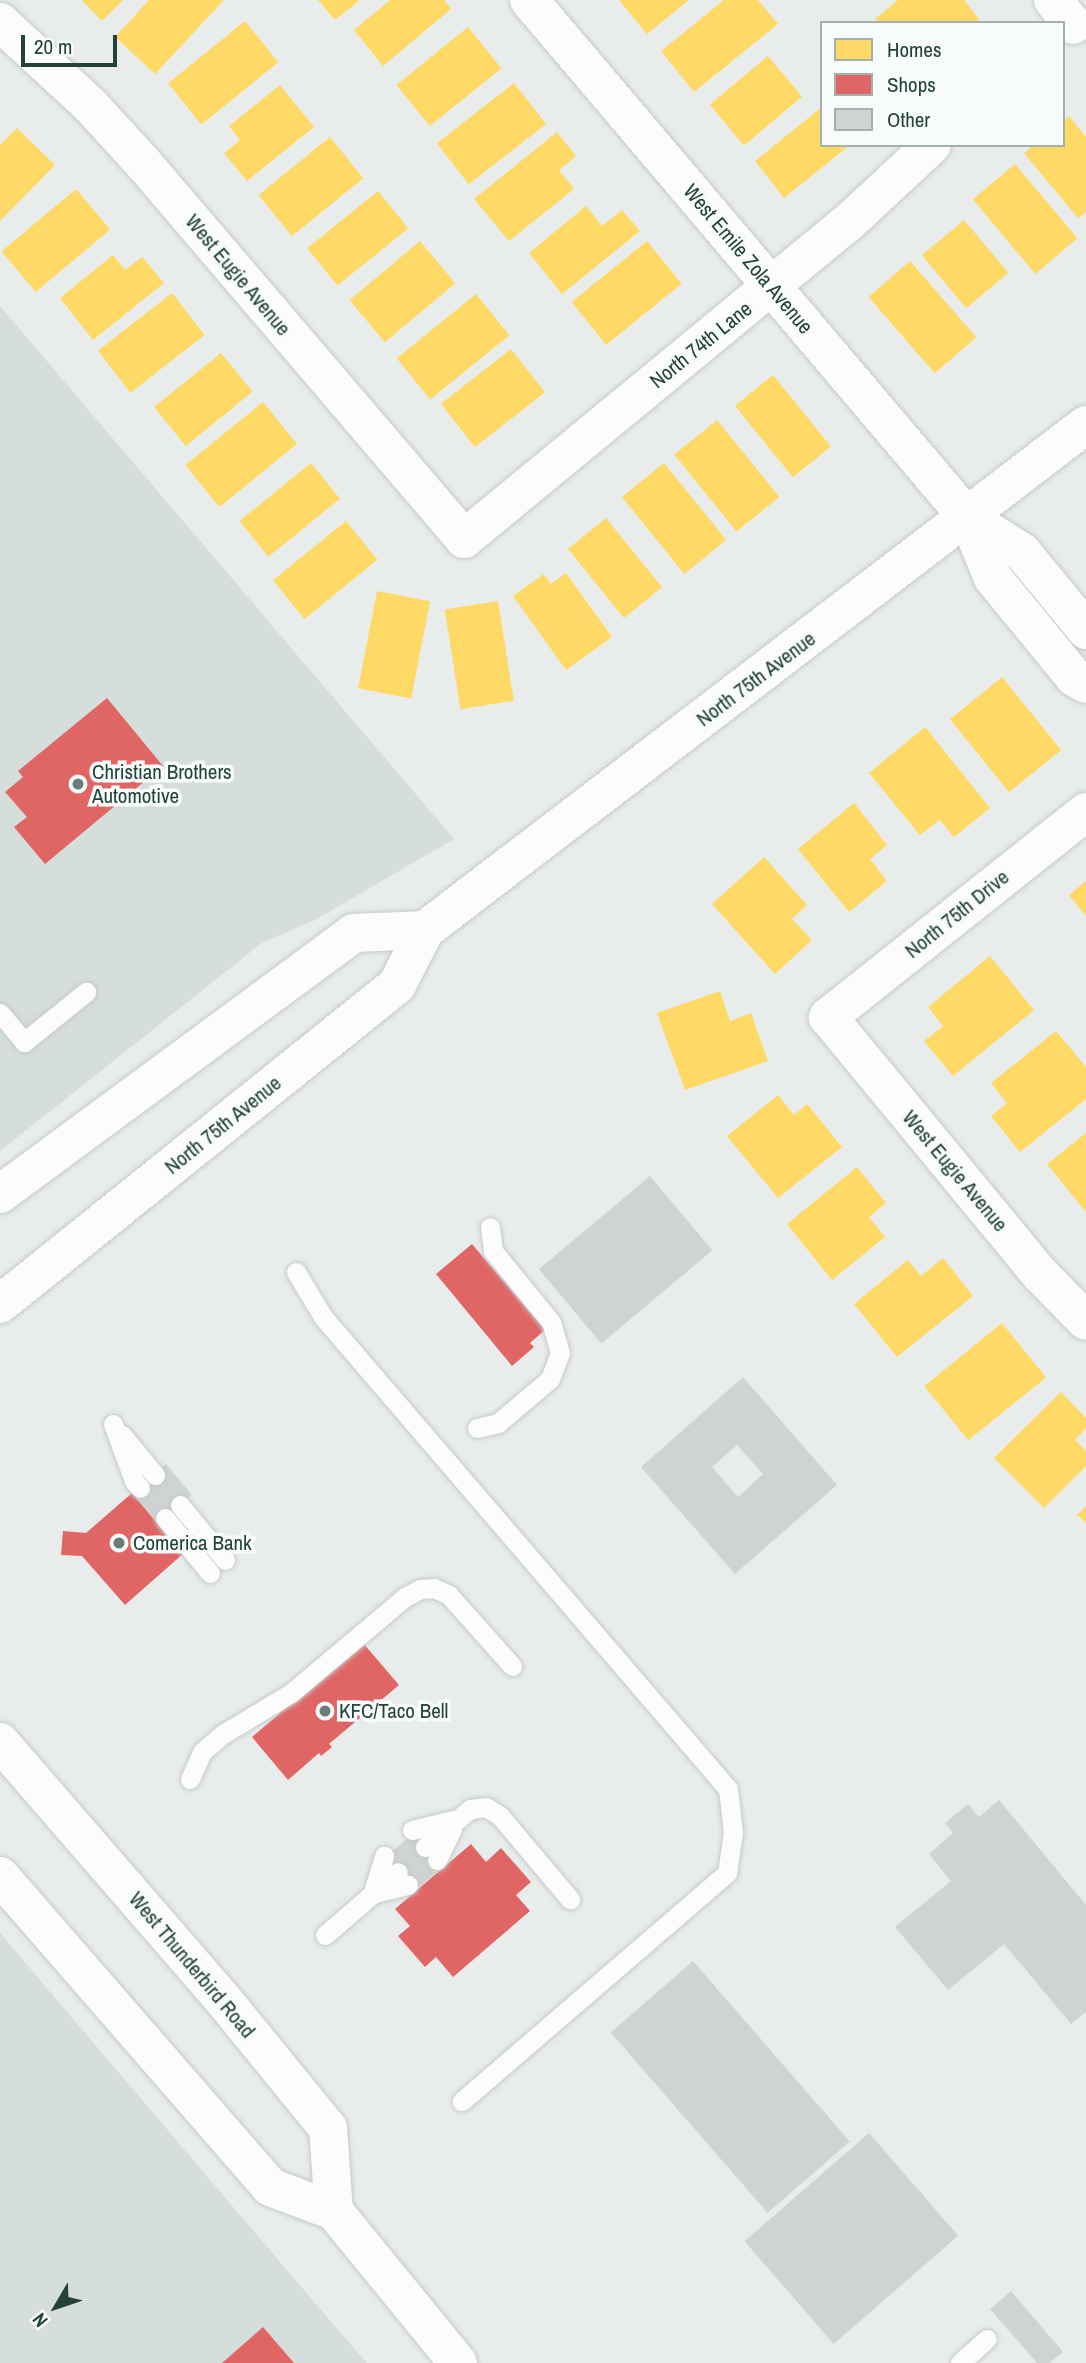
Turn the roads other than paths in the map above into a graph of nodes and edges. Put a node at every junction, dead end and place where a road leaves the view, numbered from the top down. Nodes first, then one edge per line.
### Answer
1 (529, 0) edge
2 (0, 22) edge
3 (930, 147) edge
4 (771, 287) junction
5 (1086, 425) edge
6 (968, 518) junction
7 (464, 539) joint
8 (1086, 630) edge
9 (1086, 684) edge
10 (1086, 812) edge
11 (425, 930) junction
12 (86, 992) dead end
13 (0, 1013) edge
14 (828, 1017) joint
15 (0, 1194) edge
16 (490, 1227) dead end
17 (296, 1272) dead end
18 (0, 1304) edge
19 (1086, 1321) edge
20 (478, 1428) dead end
21 (155, 1475) dead end
22 (140, 1488) dead end
23 (172, 1511) dead end
24 (217, 1566) dead end
25 (512, 1666) dead end
26 (0, 1742) edge
27 (190, 1779) dead end
28 (457, 1819) junction
29 (412, 1830) dead end
30 (431, 1854) dead end
31 (384, 1856) dead end
32 (0, 1876) edge
33 (403, 1878) dead end
34 (372, 1894) junction
35 (570, 1899) dead end
36 (325, 1935) dead end
37 (462, 2101) dead end
38 (334, 2211) junction
39 (987, 2339) dead end
40 (458, 2363) edge
41 (960, 2363) edge

1 - 4 main road, West Emile Zola Avenue
2 - 7 main road, West Eugie Avenue
3 - 4 main road, North 74th Lane
4 - 6 main road, West Emile Zola Avenue
4 - 7 main road, North 74th Lane
5 - 6 main road, North 75th Avenue
6 - 8 main road
6 - 9 main road
6 - 11 main road, North 75th Avenue
10 - 14 main road, North 75th Drive
11 - 15 main road
11 - 18 main road, North 75th Avenue
12 - 13 lane
14 - 19 main road, West Eugie Avenue
16 - 20 lane
17 - 37 lane
21 - 22 lane
23 - 24 lane
25 - 27 lane
26 - 38 main road, West Thunderbird Road
28 - 29 lane
28 - 30 lane
28 - 35 lane
31 - 34 lane
32 - 38 main road
33 - 34 lane
34 - 36 lane
38 - 40 main road
39 - 41 lane

